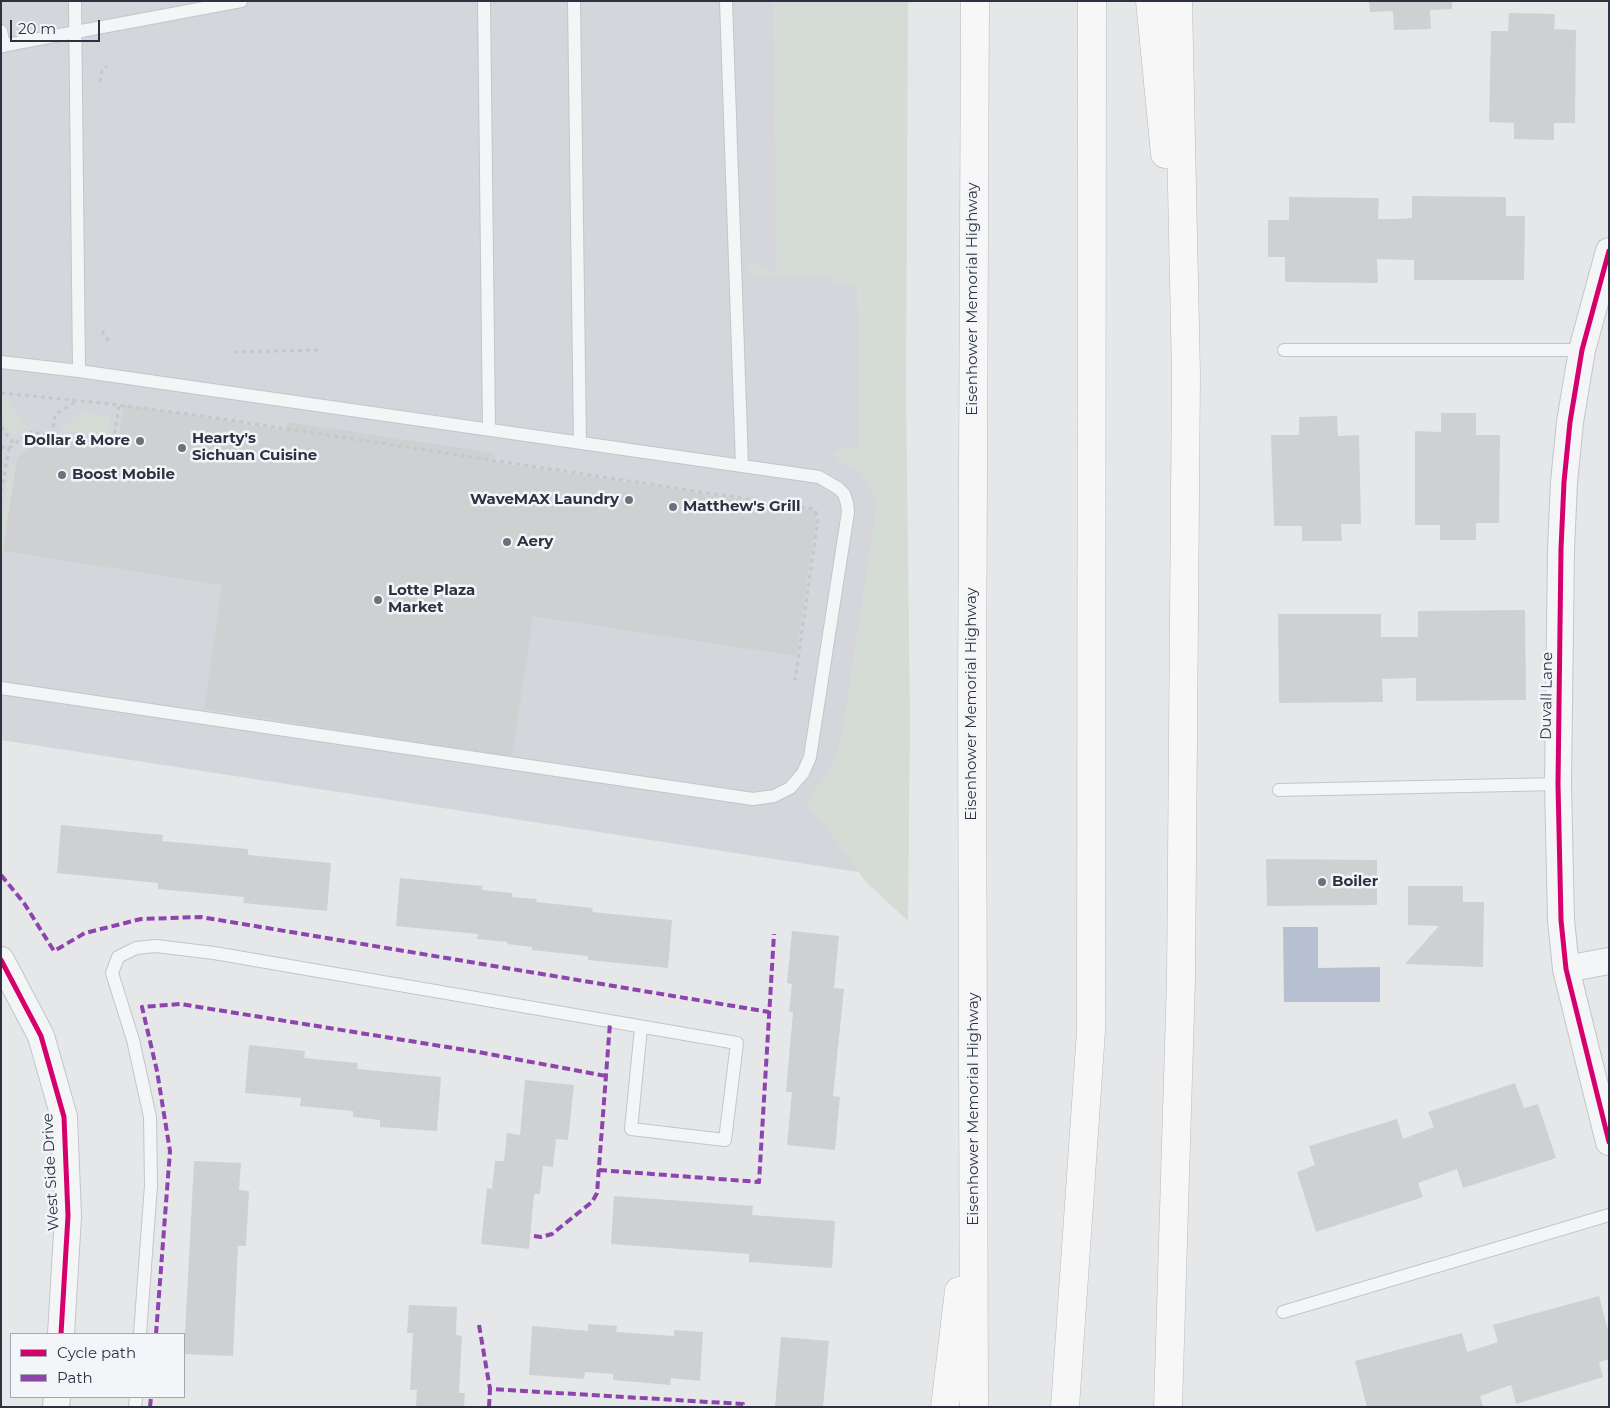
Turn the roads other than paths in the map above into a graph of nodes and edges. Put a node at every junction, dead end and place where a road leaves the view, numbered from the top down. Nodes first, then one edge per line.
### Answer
1 (75, 1) edge
2 (241, 1) edge
3 (484, 1) edge
4 (574, 1) edge
5 (726, 1) edge
6 (975, 1) edge
7 (1092, 1) edge
8 (1150, 1) edge
9 (1178, 1) edge
10 (1, 31) edge
11 (76, 32) junction
12 (3, 46) edge
13 (1609, 251) edge
14 (1284, 350) dead end
15 (1582, 350) junction
16 (1, 362) edge
17 (79, 371) junction
18 (1186, 374) junction
19 (489, 430) junction
20 (580, 443) junction
21 (742, 466) junction
22 (1, 688) edge
23 (1558, 784) junction
24 (1279, 790) dead end
25 (1, 960) edge
26 (1609, 961) edge
27 (1566, 969) junction
28 (641, 1028) junction
29 (1609, 1142) edge
30 (974, 1170) junction
31 (1609, 1215) edge
32 (1283, 1312) dead end
33 (61, 1333) edge
34 (140, 1333) edge
35 (945, 1407) edge
36 (974, 1407) edge
37 (1065, 1407) edge
38 (1168, 1407) edge

1 - 11 lane
2 - 11 lane
3 - 19 lane
4 - 20 lane
5 - 21 lane
6 - 30 highway, Eisenhower Memorial Highway
7 - 37 highway
8 - 18 highway
9 - 18 highway
10 - 12 lane
11 - 12 lane
11 - 17 lane
13 - 15 street, Duvall Lane
14 - 15 lane
15 - 23 street, Duvall Lane
16 - 17 lane
17 - 19 lane
18 - 38 highway
19 - 20 lane
20 - 21 lane
21 - 22 lane
23 - 24 lane
23 - 27 street, Duvall Lane
25 - 33 street, West Side Drive
26 - 27 street
27 - 29 street, Duvall Lane
28 - 28 lane
28 - 34 lane
30 - 35 highway
30 - 36 highway, Eisenhower Memorial Highway
31 - 32 lane

